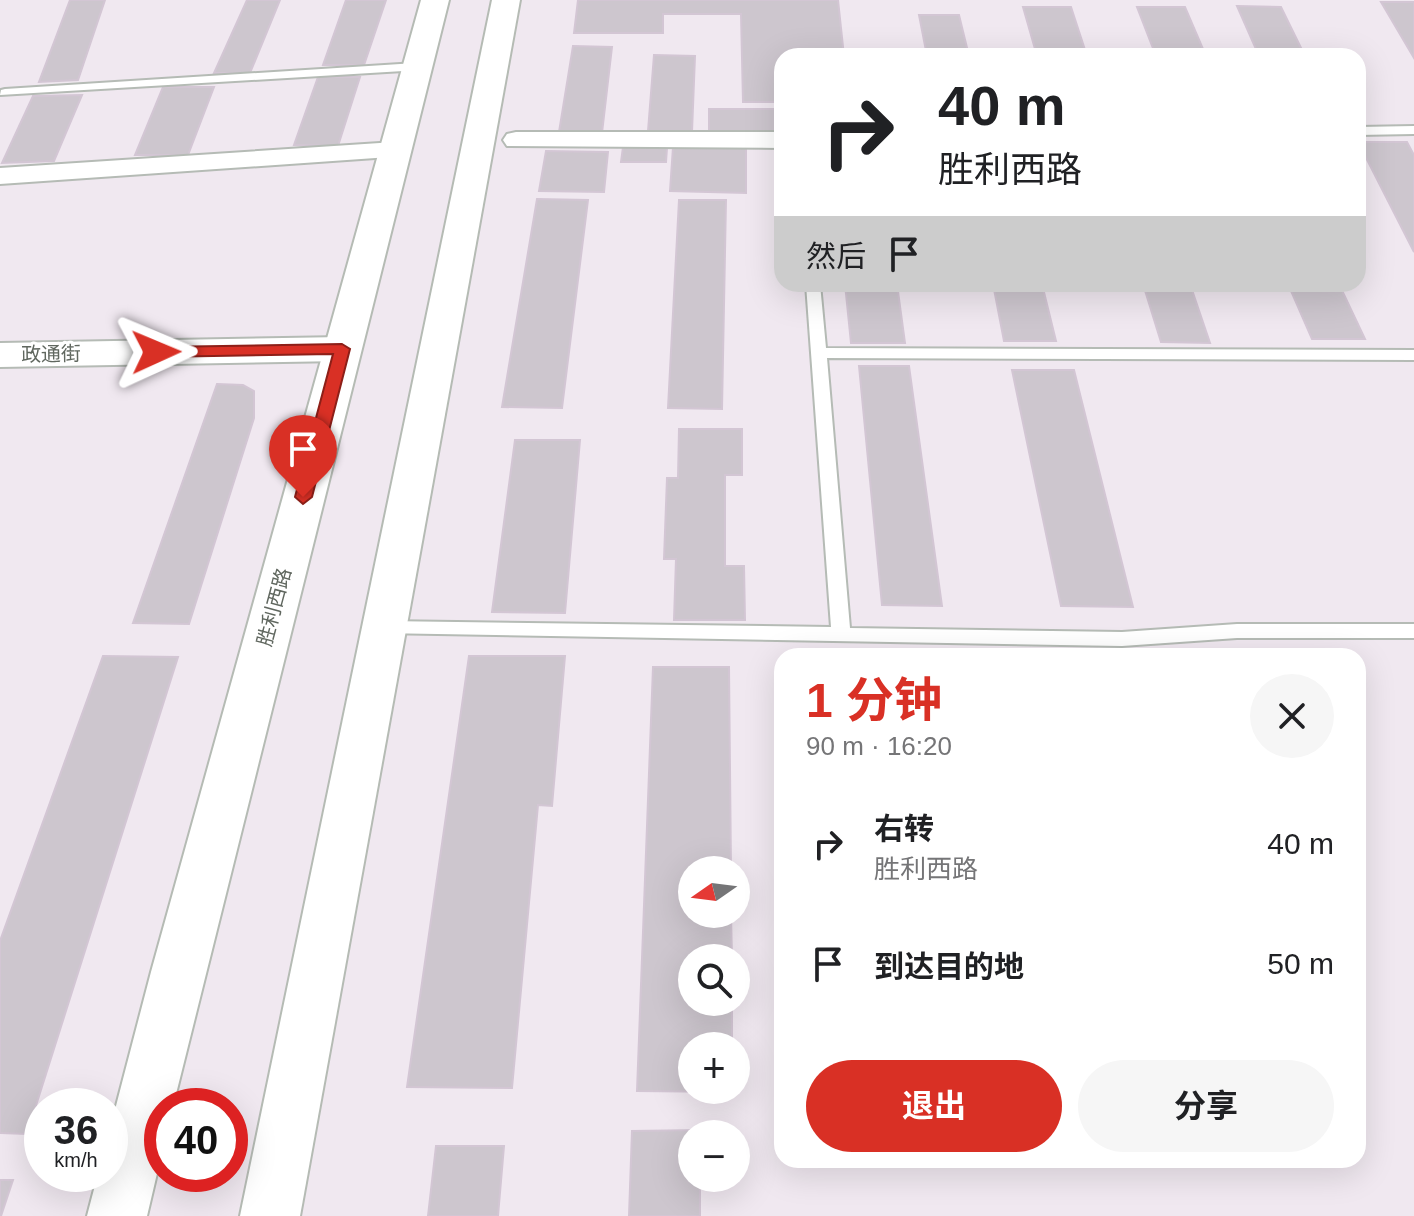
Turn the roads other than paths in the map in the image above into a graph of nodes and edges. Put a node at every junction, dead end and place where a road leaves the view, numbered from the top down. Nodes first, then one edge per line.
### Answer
1 (435, 0) edge
2 (506, 0) edge
3 (416, 67) junction
4 (5, 93) dead end
5 (1414, 130) edge
6 (1366, 131) edge
7 (516, 140) dead end
8 (774, 140) edge
9 (395, 150) junction
10 (0, 176) edge
11 (814, 292) edge
12 (342, 349) junction
13 (819, 353) junction
14 (0, 355) edge
15 (1414, 355) edge
16 (382, 628) junction
17 (1414, 631) edge
18 (841, 634) junction
19 (117, 1216) edge
20 (270, 1216) edge

1 - 3 main road, 胜利西路
2 - 16 main road
3 - 4 lane
3 - 9 main road, 胜利西路
5 - 6 lane
7 - 8 street
9 - 10 street
9 - 12 main road, 胜利西路
11 - 13 lane
12 - 14 main road, 政通街
12 - 19 main road, 胜利西路
13 - 15 lane
13 - 18 lane
16 - 18 lane
16 - 20 main road
17 - 18 lane

